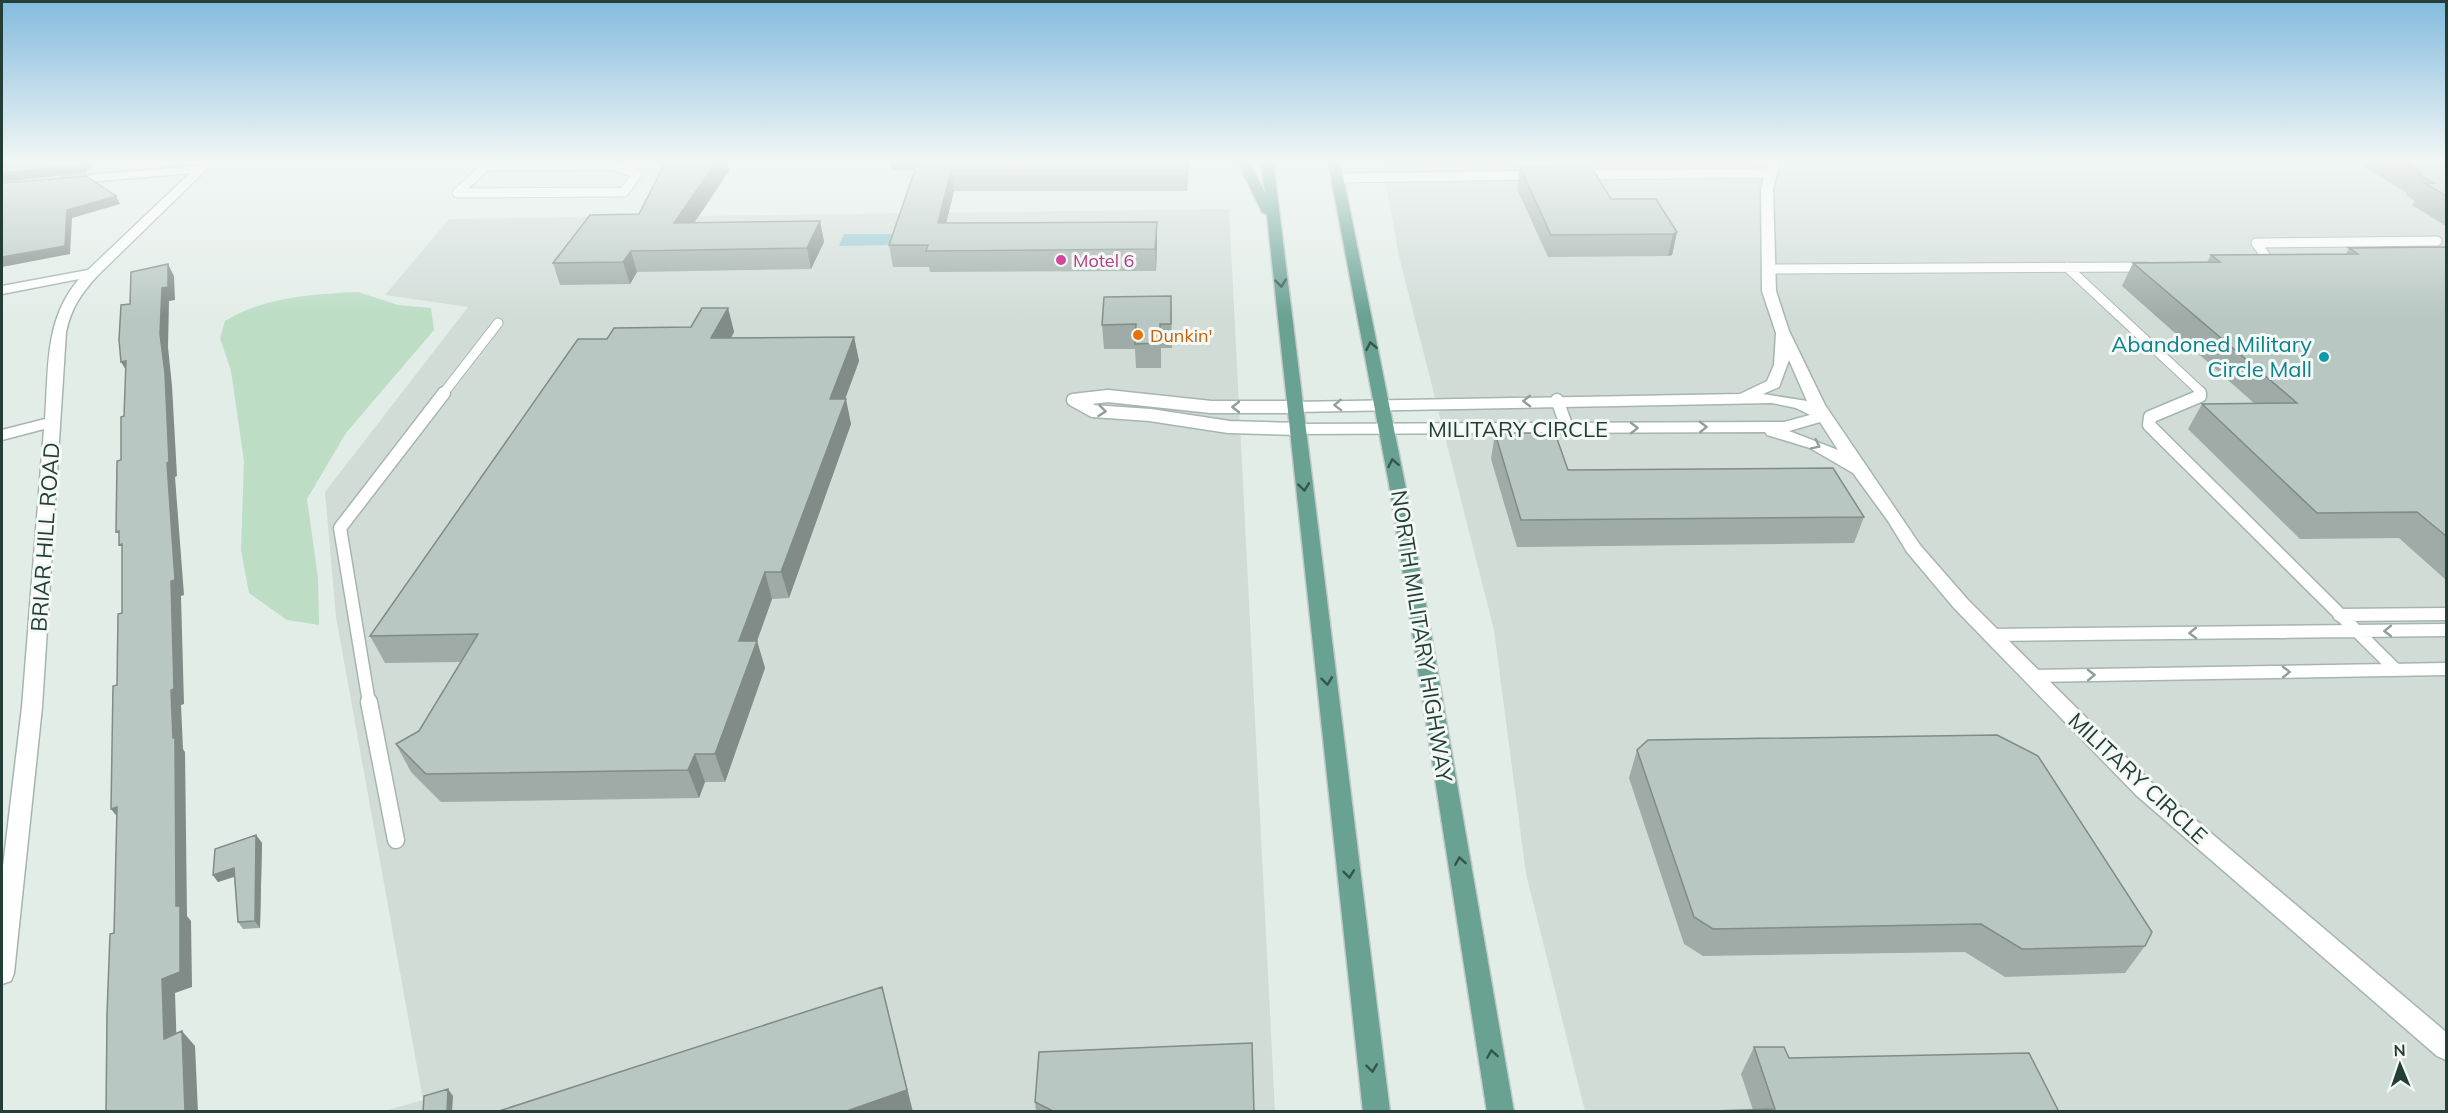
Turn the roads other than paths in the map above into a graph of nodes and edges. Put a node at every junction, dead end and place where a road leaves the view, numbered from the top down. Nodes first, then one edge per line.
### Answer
1 (155, 213) edge
2 (1269, 213) edge
3 (1273, 213) edge
4 (1345, 213) edge
5 (1767, 213) edge
6 (1274, 224) junction
7 (2437, 241) dead end
8 (2264, 266) edge
9 (2067, 267) junction
10 (2159, 267) edge
11 (1770, 269) junction
12 (92, 273) junction
13 (2, 290) edge
14 (498, 323) dead end
15 (1782, 331) junction
16 (1731, 399) junction
17 (1557, 400) junction
18 (1382, 404) junction
19 (1295, 407) junction
20 (1823, 415) junction
21 (53, 422) junction
22 (1738, 427) junction
23 (1298, 429) junction
24 (1387, 429) junction
25 (1568, 430) junction
26 (2, 435) edge
27 (1863, 476) junction
28 (2446, 614) edge
29 (2339, 615) junction
30 (2446, 630) edge
31 (2356, 631) junction
32 (1992, 635) junction
33 (2446, 669) edge
34 (2396, 670) junction
35 (2032, 676) junction
36 (396, 840) dead end
37 (2, 973) edge
38 (2446, 1048) edge
39 (1377, 1112) edge
40 (1501, 1112) edge

1 - 12 street, BRIAR HILL ROAD
2 - 6 main road
3 - 6 main road
18 -> 4 main road, NORTH MILITARY HIGHWAY
5 - 11 street, MILITARY CIRCLE
6 -> 19 main road
7 - 8 lane
9 - 10 lane
9 - 11 lane
9 - 29 lane
11 - 15 street, MILITARY CIRCLE
12 - 13 street
12 - 21 street, BRIAR HILL ROAD
14 - 36 lane
15 - 16 street, MILITARY CIRCLE
15 - 20 street, MILITARY CIRCLE
16 - 17 street, MILITARY CIRCLE
16 - 20 street, MILITARY CIRCLE
17 -> 18 street, MILITARY CIRCLE
17 - 25 lane
18 -> 19 street, MILITARY CIRCLE
18 - 24 main road, NORTH MILITARY HIGHWAY
19 - 23 main road
19 -> 23 lane
20 - 22 street, MILITARY CIRCLE
20 - 27 street, MILITARY CIRCLE
21 - 26 street
21 - 37 street, BRIAR HILL ROAD
25 -> 22 street, MILITARY CIRCLE
22 -> 27 street, MILITARY CIRCLE
23 - 24 street, MILITARY CIRCLE
23 -> 39 main road
24 - 25 street, MILITARY CIRCLE
40 -> 24 main road, NORTH MILITARY HIGHWAY
27 - 32 street, MILITARY CIRCLE
28 - 29 lane
29 - 31 lane
30 -> 31 lane
31 -> 32 lane
31 - 34 lane
32 - 35 street, MILITARY CIRCLE
33 - 34 lane
35 -> 34 lane
35 - 38 street, MILITARY CIRCLE

